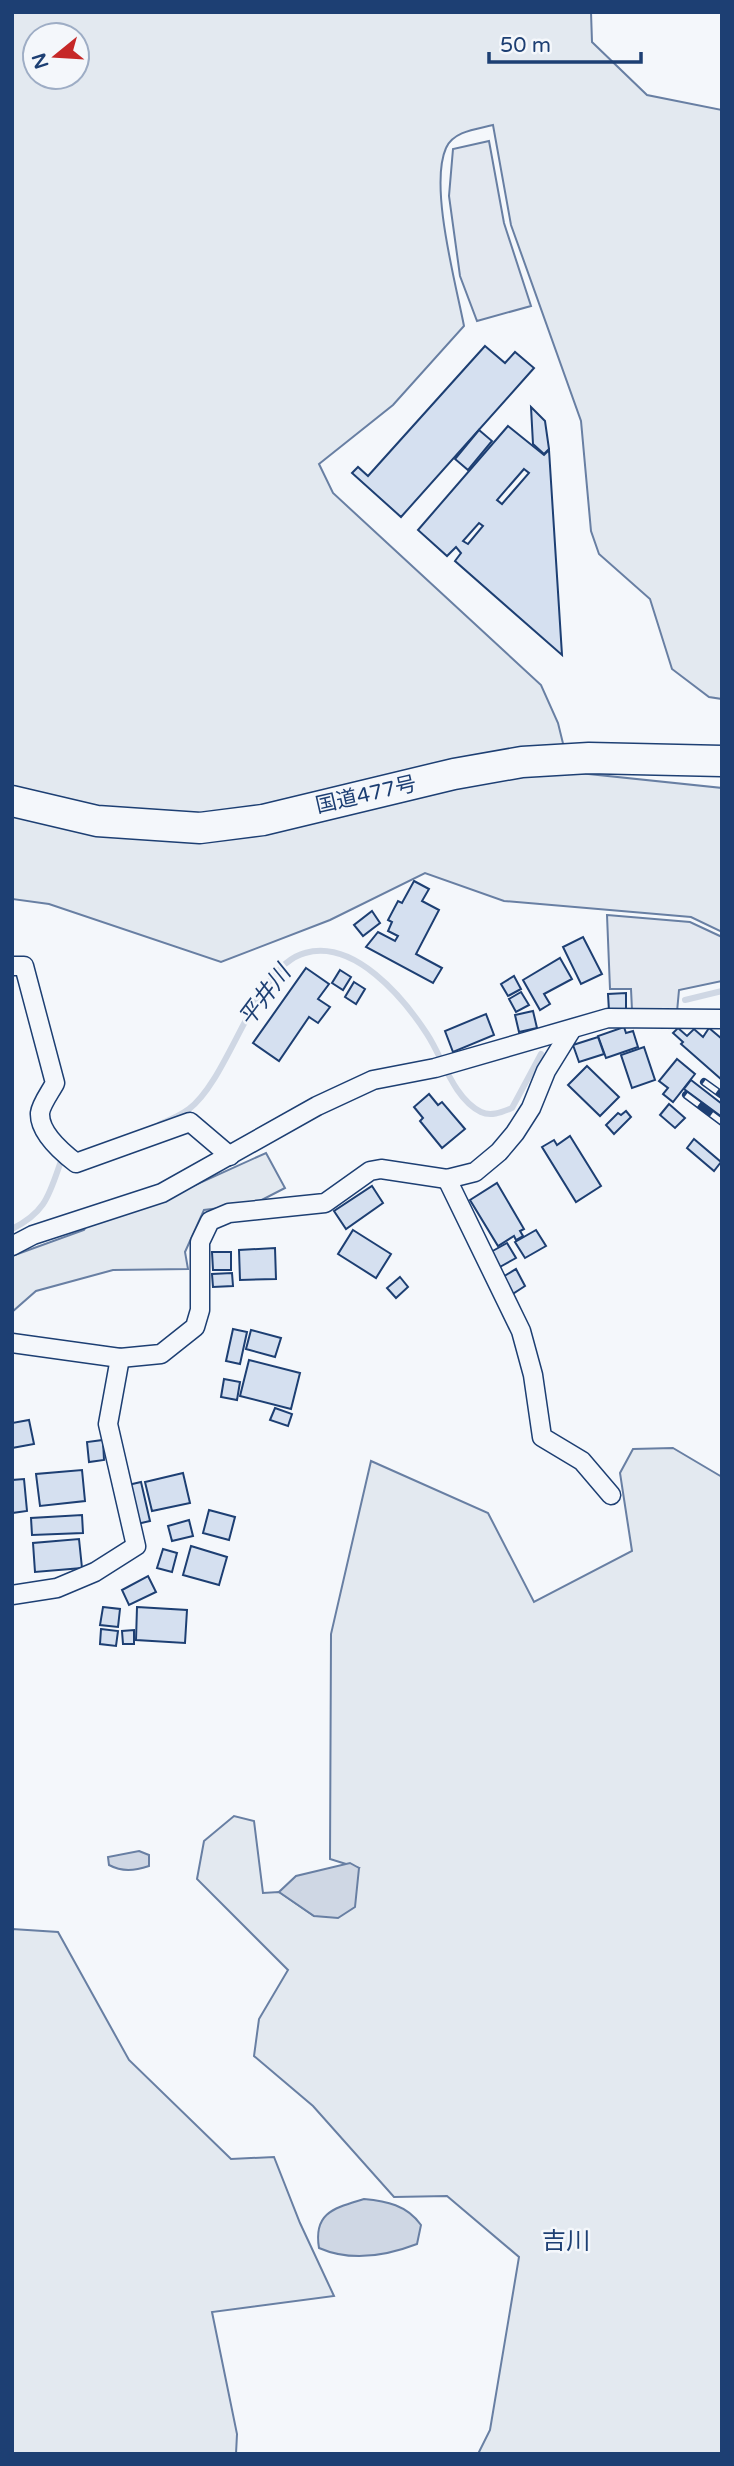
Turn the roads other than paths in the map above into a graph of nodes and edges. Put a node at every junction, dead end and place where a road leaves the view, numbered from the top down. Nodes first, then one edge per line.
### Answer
1 (722, 761) edge
2 (12, 801) edge
3 (12, 966) edge
4 (722, 1019) edge
5 (572, 1029) junction
6 (230, 1156) junction
7 (447, 1179) junction
8 (12, 1246) edge
9 (12, 1343) edge
10 (120, 1358) junction
11 (611, 1495) dead end
12 (12, 1595) edge

1 - 2 highway, 国道477号
3 - 6 street
4 - 5 street
5 - 6 street
5 - 7 street
6 - 8 street
7 - 10 street
7 - 11 street
9 - 10 street
10 - 12 street

